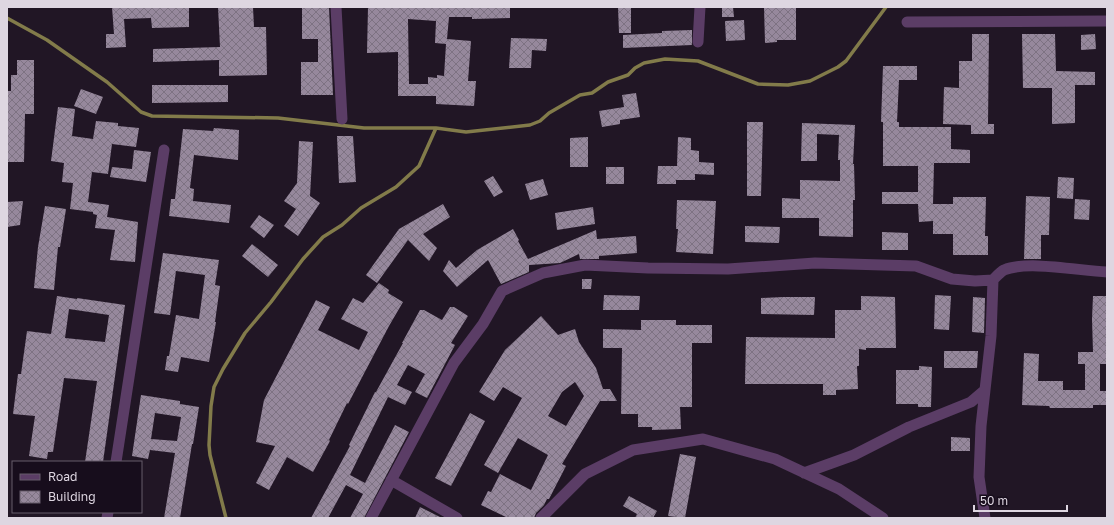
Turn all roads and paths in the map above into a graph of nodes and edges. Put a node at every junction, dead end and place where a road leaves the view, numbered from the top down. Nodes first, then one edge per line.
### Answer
1 (336, 7) edge
2 (700, 7) edge
3 (1107, 21) edge
4 (907, 22) dead end
5 (698, 42) dead end
6 (342, 120) dead end
7 (164, 150) dead end
8 (1107, 272) edge
9 (992, 280) junction
10 (985, 390) junction
11 (116, 461) edge
12 (804, 473) junction
13 (391, 480) junction
14 (371, 518) edge
15 (457, 518) edge
16 (541, 518) edge
17 (882, 518) edge
18 (985, 518) edge

1 - 6 street
2 - 5 street
3 - 4 street
7 - 11 street
8 - 9 street
9 - 10 street
9 - 13 street
10 - 12 street
10 - 18 street
12 - 16 street
12 - 17 street
13 - 14 street
13 - 15 street

